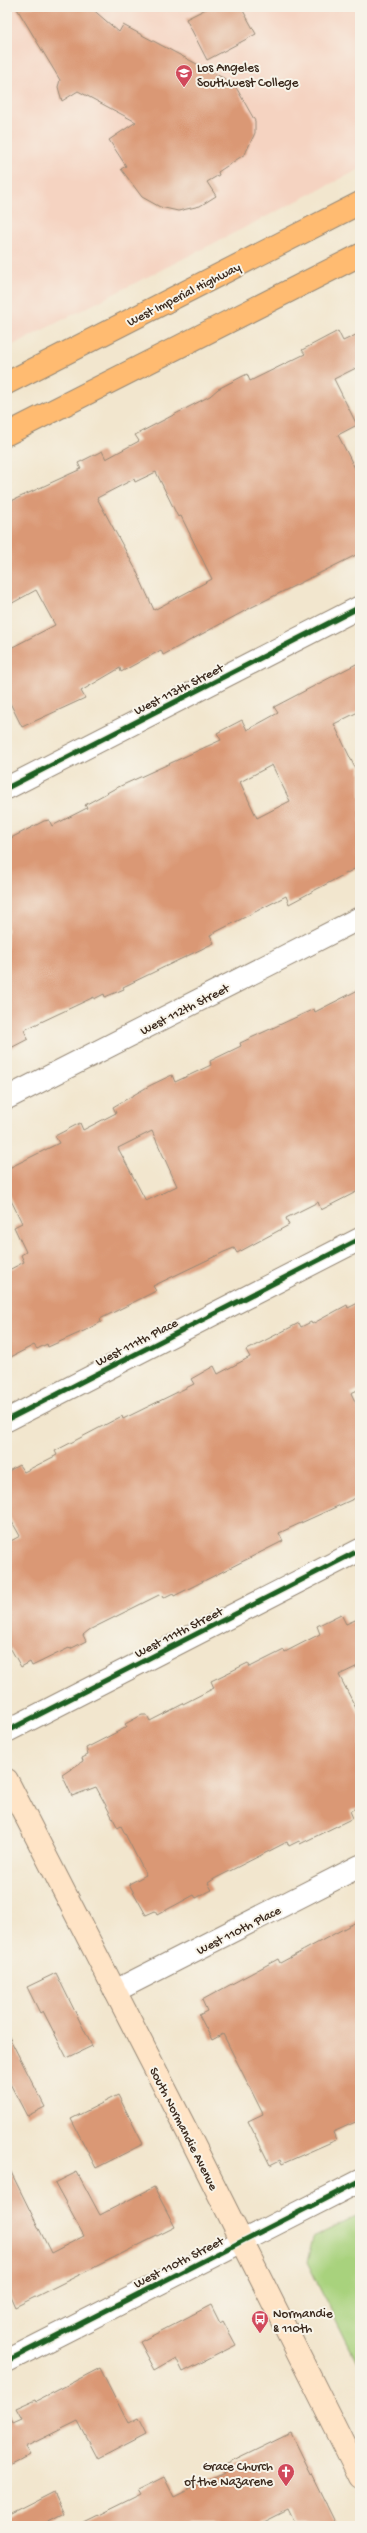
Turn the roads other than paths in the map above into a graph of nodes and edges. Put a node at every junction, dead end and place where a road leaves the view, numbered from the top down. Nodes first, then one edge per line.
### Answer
1 (360, 203) edge
2 (360, 255) edge
3 (7, 383) edge
4 (7, 434) edge
5 (360, 608) edge
6 (7, 788) edge
7 (360, 918) edge
8 (7, 1098) edge
9 (360, 1239) edge
10 (7, 1420) edge
11 (360, 1550) edge
12 (7, 1731) edge
13 (7, 1780) edge
14 (360, 1866) edge
15 (115, 1991) junction
16 (360, 2181) edge
17 (242, 2241) junction
18 (7, 2361) edge
19 (360, 2477) edge

1 - 3 main road, West Imperial Highway
2 - 4 main road
5 - 6 street, West 113th Street
7 - 8 street, West 112th Street
9 - 10 street, West 111th Place
11 - 12 street, West 111th Street
13 - 15 main road, South Normandie Avenue
14 - 15 street, West 110th Place
15 - 17 main road, South Normandie Avenue
16 - 17 street, West 110th Street
17 - 18 street, West 110th Street
17 - 19 main road, South Normandie Avenue

